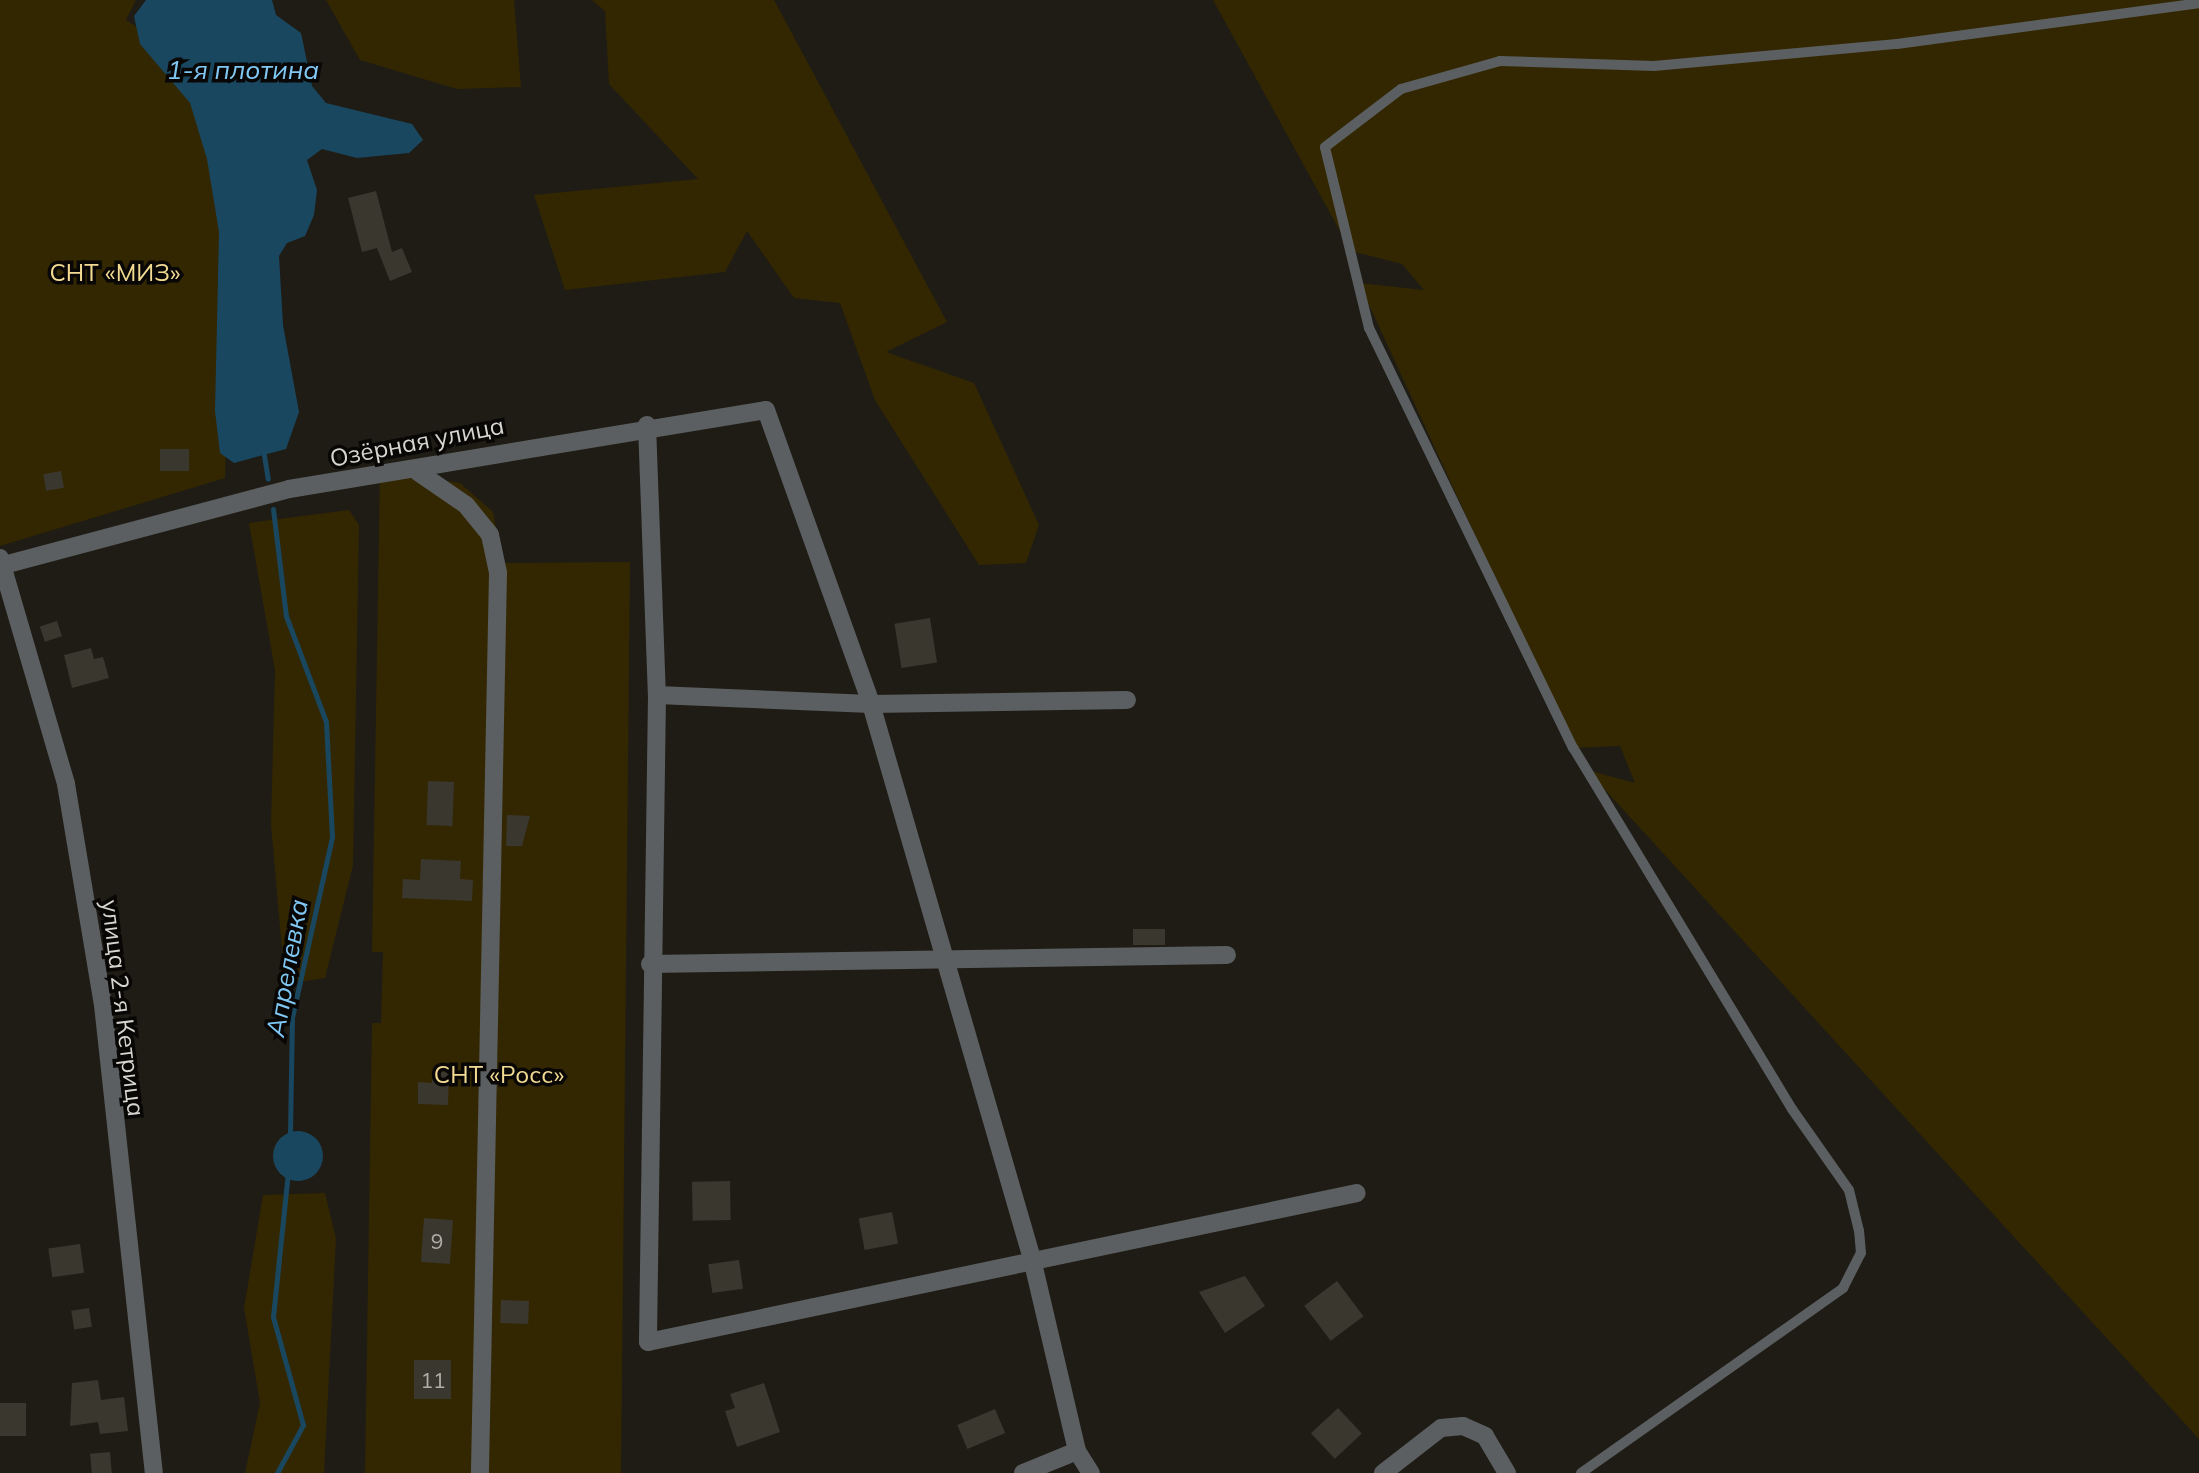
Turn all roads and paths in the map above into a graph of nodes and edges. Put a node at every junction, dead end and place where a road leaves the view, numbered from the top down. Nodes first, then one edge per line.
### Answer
1 (2199, 3) edge
2 (647, 425) junction
3 (418, 472) junction
4 (1, 563) edge
5 (657, 695) junction
6 (1127, 700) dead end
7 (871, 704) junction
8 (1227, 955) dead end
9 (942, 961) junction
10 (650, 964) junction
11 (1357, 1193) dead end
12 (1032, 1259) junction
13 (1077, 1451) junction
14 (154, 1473) edge
15 (480, 1473) edge
16 (1023, 1473) edge
17 (1091, 1473) edge
18 (1383, 1473) edge
19 (1507, 1473) edge
20 (1581, 1473) edge

1 - 20 lane
2 - 3 street, Озёрная улица
2 - 5 street
2 - 7 street, Озёрная улица
3 - 4 street, Озёрная улица
3 - 15 street
4 - 14 street, улица 2-я Кетрица
5 - 7 street
5 - 10 street
6 - 7 street
7 - 9 street
8 - 9 street
9 - 10 street
9 - 12 street
10 - 12 street
11 - 12 street
12 - 13 street
13 - 16 street
13 - 17 street
18 - 19 street

